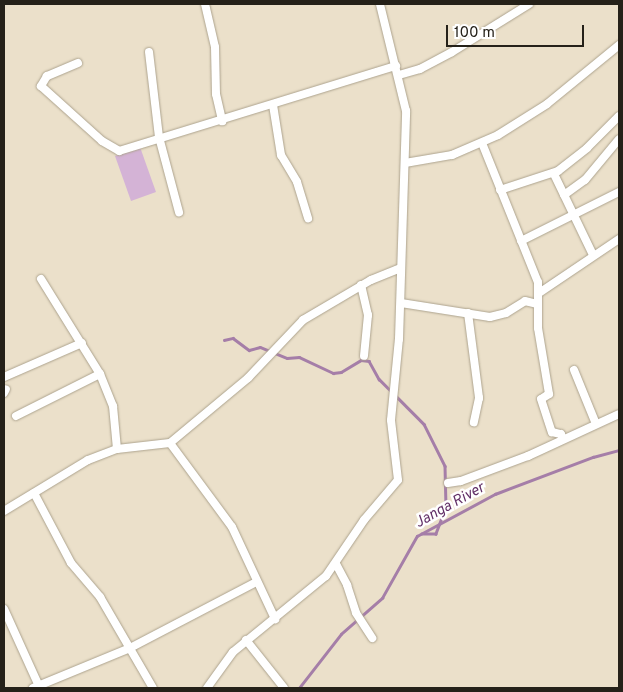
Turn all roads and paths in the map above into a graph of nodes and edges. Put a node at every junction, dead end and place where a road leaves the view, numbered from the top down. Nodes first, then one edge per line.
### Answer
1 (206, 4) edge
2 (380, 4) edge
3 (529, 4) edge
4 (619, 45) edge
5 (149, 52) dead end
6 (78, 63) dead end
7 (396, 66) junction
8 (400, 75) junction
9 (273, 106) junction
10 (619, 116) edge
11 (222, 121) junction
12 (159, 137) junction
13 (619, 139) edge
14 (482, 143) junction
15 (405, 164) junction
16 (554, 174) junction
17 (500, 190) junction
18 (619, 192) edge
19 (564, 195) junction
20 (179, 212) dead end
21 (573, 217) junction
22 (308, 218) dead end
23 (619, 238) edge
24 (521, 241) junction
25 (593, 255) junction
26 (401, 268) junction
27 (41, 279) dead end
28 (361, 285) junction
29 (539, 293) junction
30 (400, 303) junction
31 (537, 304) junction
32 (468, 313) junction
33 (82, 343) junction
34 (364, 356) dead end
35 (574, 370) dead end
36 (100, 374) junction
37 (4, 376) edge
38 (619, 414) edge
39 (16, 416) dead end
40 (474, 422) dead end
41 (596, 424) junction
42 (562, 439) junction
43 (170, 443) junction
44 (117, 449) junction
45 (448, 483) dead end
46 (34, 494) junction
47 (4, 510) edge
48 (336, 564) junction
49 (256, 582) junction
50 (4, 609) edge
51 (274, 619) junction
52 (372, 638) dead end
53 (246, 640) junction
54 (130, 648) junction
55 (36, 687) edge
56 (153, 688) edge
57 (207, 688) edge
58 (284, 688) edge

1 - 11 street
2 - 7 street
3 - 8 street
4 - 14 street
5 - 12 street
6 - 12 street
7 - 8 street
7 - 9 street
8 - 15 street
9 - 11 street
9 - 22 street
10 - 16 street
11 - 12 street
12 - 20 street
13 - 19 street
14 - 15 street
14 - 17 street
15 - 26 street
16 - 17 street
16 - 19 street
17 - 24 street
18 - 21 street
19 - 21 street
21 - 24 street
21 - 25 street
23 - 25 street
24 - 29 street
25 - 29 street
26 - 28 street
26 - 30 street
27 - 33 street
28 - 34 street
28 - 43 street
29 - 31 street
30 - 32 street
30 - 48 street
31 - 32 street
31 - 42 street
32 - 40 street
33 - 36 street
33 - 37 street
35 - 41 street
36 - 39 street
36 - 44 street
38 - 41 street
41 - 42 street
42 - 45 street
43 - 44 street
43 - 49 street
44 - 46 street
46 - 47 street
46 - 54 street
48 - 51 street
48 - 52 street
49 - 51 street
49 - 54 street
50 - 55 street
51 - 53 street
53 - 57 street
53 - 58 street
54 - 55 street
54 - 56 street

